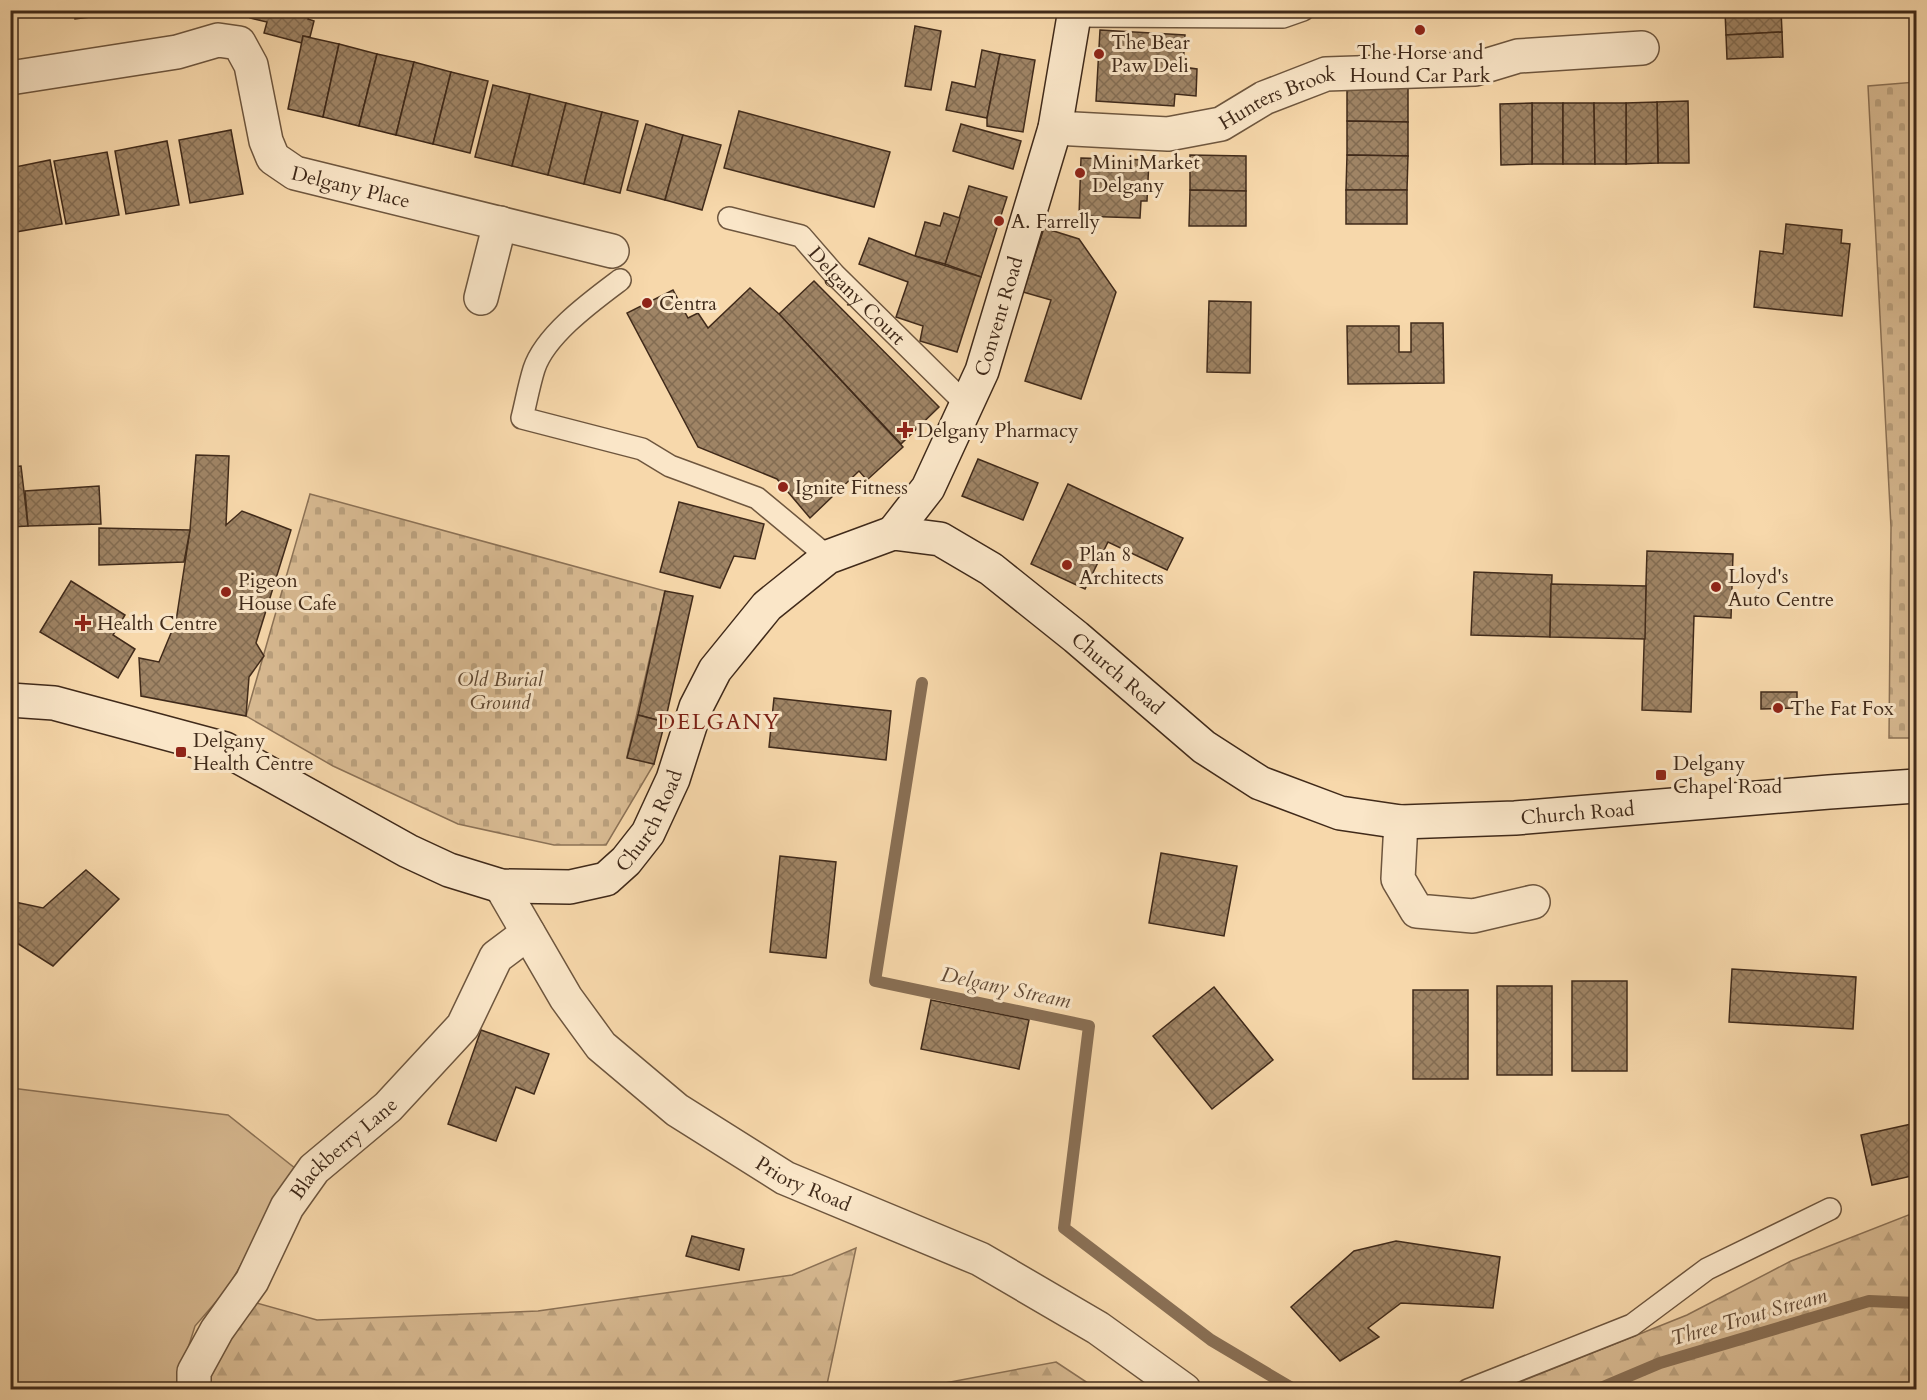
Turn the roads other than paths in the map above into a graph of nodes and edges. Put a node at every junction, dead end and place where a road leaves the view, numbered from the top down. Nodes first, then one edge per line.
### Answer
1 (1303, 10) edge
2 (1074, 13) edge
3 (1642, 48) dead end
4 (10, 78) edge
5 (1055, 128) junction
6 (729, 218) dead end
7 (500, 223) junction
8 (616, 265) joint
9 (481, 298) dead end
10 (966, 405) junction
11 (893, 533) junction
12 (828, 557) junction
13 (10, 700) edge
14 (1917, 786) edge
15 (1401, 822) junction
16 (501, 886) junction
17 (1533, 902) dead end
18 (528, 933) junction
19 (1830, 1209) dead end
20 (194, 1381) edge
21 (1184, 1389) edge
22 (1468, 1389) edge

1 - 2 lane
2 - 5 street, Convent Road
3 - 5 street, Hunters Brook
4 - 7 street, Delgany Place
5 - 10 street, Convent Road
6 - 10 lane, Delgany Court
7 - 8 street, Delgany Place
7 - 9 street
8 - 12 lane
10 - 11 street, Convent Road
11 - 12 street, Church Road
11 - 15 street, Church Road
12 - 16 street, Church Road
13 - 16 street, Church Road
14 - 15 street, Church Road
15 - 17 street
16 - 18 street, Priory Road
18 - 20 street, Blackberry Lane
18 - 21 street, Priory Road
19 - 22 lane

